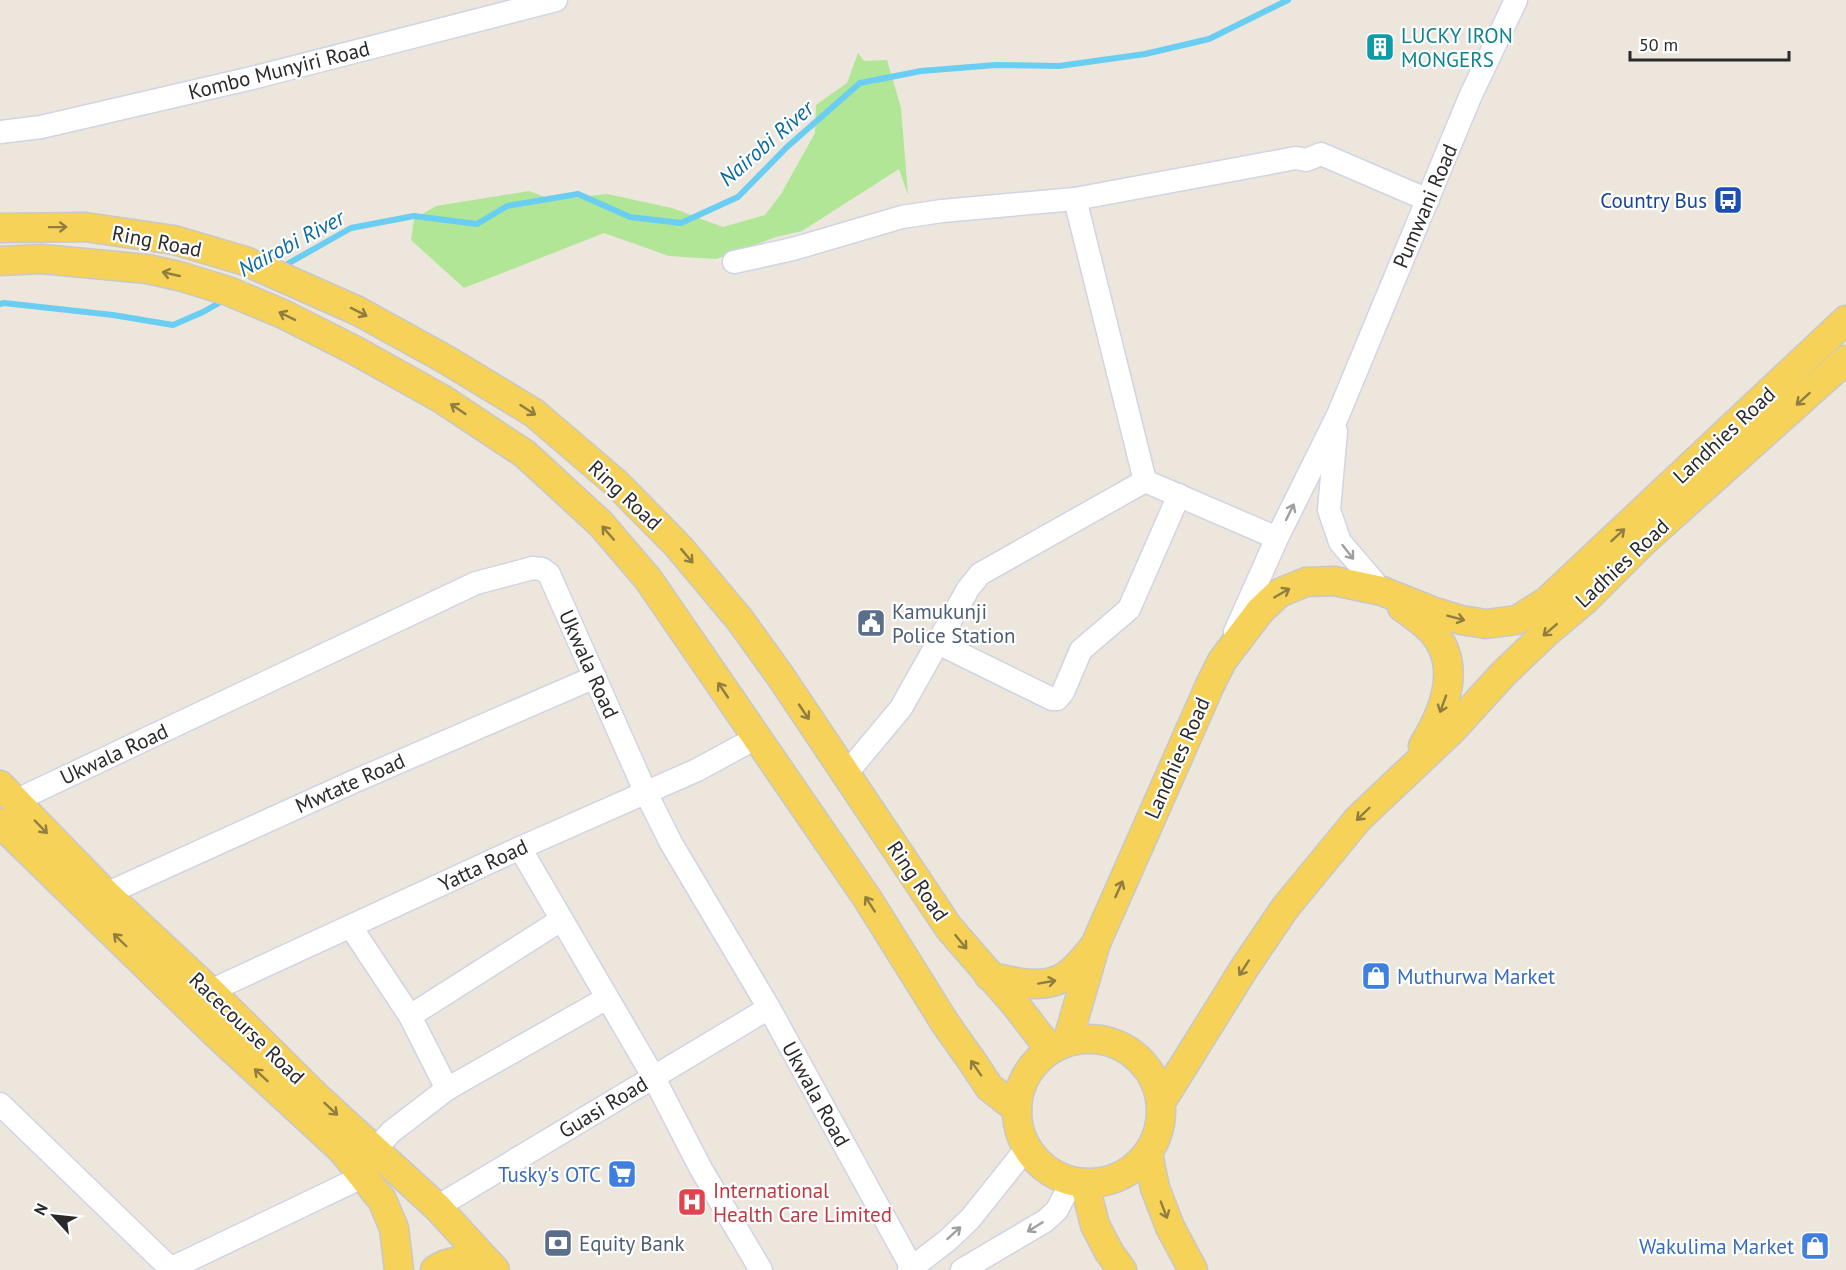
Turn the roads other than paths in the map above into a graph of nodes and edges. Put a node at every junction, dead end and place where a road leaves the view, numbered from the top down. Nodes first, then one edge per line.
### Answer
1 (556, 0) edge
2 (1516, 0) edge
3 (0, 132) edge
4 (1075, 199) junction
5 (1428, 200) junction
6 (0, 228) edge
7 (0, 261) edge
8 (734, 262) dead end
9 (1846, 320) edge
10 (1846, 360) edge
11 (1338, 415) junction
12 (1145, 481) junction
13 (1179, 495) junction
14 (1277, 538) junction
15 (1382, 591) junction
16 (938, 643) junction
17 (1222, 661) junction
18 (595, 677) junction
19 (756, 738) junction
20 (846, 774) junction
21 (1406, 774) junction
22 (645, 791) junction
23 (5, 803) edge
24 (520, 848) junction
25 (106, 894) junction
26 (561, 920) junction
27 (351, 927) junction
28 (1096, 943) junction
29 (989, 976) junction
30 (210, 991) junction
31 (607, 998) junction
32 (769, 1008) junction
33 (410, 1016) junction
34 (1059, 1044) junction
35 (653, 1076) junction
36 (447, 1089) junction
37 (1161, 1102) junction
38 (0, 1104) edge
39 (1017, 1108) junction
40 (1026, 1149) junction
41 (375, 1150) junction
42 (1148, 1154) junction
43 (364, 1176) junction
44 (1078, 1184) junction
45 (437, 1207) junction
46 (492, 1267) edge
47 (170, 1269) edge
48 (910, 1269) edge
49 (399, 1270) edge
50 (435, 1270) edge
51 (761, 1270) edge
52 (962, 1270) edge
53 (1122, 1270) edge
54 (1193, 1270) edge

1 - 3 street, Kombo Munyiri Road
2 - 5 street, Pumwani Road
4 - 5 street
4 - 8 street
4 - 12 street
5 - 11 street, Pumwani Road
6 -> 20 main road, Ring Road
19 -> 7 main road, Ring Road
15 -> 9 main road, Landhies Road
10 -> 21 main road, Ladhies Road
14 -> 11 street
11 -> 15 street
12 - 13 street
12 - 16 street
13 - 14 street
13 - 16 street
14 - 17 street
17 -> 15 main road, Landhies Road
15 -> 21 main road, Landhies Road
16 - 20 street
28 -> 17 main road, Landhies Road
18 - 22 street, Ukwala Road
18 - 23 street, Ukwala Road
18 - 25 street, Mwtate Road
19 - 22 street, Yatta Road
39 -> 19 main road, Ring Road
20 -> 29 main road, Ring Road
21 -> 37 main road
22 - 24 street, Yatta Road
22 - 32 street, Ukwala Road
23 -> 25 main road, Racecourse Road
43 -> 23 main road, Racecourse Road
24 - 26 street
24 - 27 street, Yatta Road
25 - 30 main road, Racecourse Road
26 - 31 street
26 - 33 street
27 - 30 street, Yatta Road
27 - 33 street
29 -> 28 main road
28 - 34 main road, Landhies Road
29 - 34 main road, Ring Road
30 -> 41 main road, Racecourse Road
31 - 35 street
31 - 36 street
32 - 35 street, Guasi Road
32 - 48 street, Ukwala Road
33 - 36 street
34 - 37 main road
34 - 39 main road
35 - 45 street, Guasi Road
35 - 51 street
36 - 41 street
37 - 42 main road
38 - 47 street
39 - 40 main road
40 - 44 main road
48 -> 40 street
41 - 45 main road, Racecourse Road
42 - 44 main road
42 -> 54 main road
43 - 47 street
43 - 49 main road, Racecourse Road
44 -> 52 street
44 - 53 main road
45 - 46 main road, Racecourse Road
46 - 50 main road

